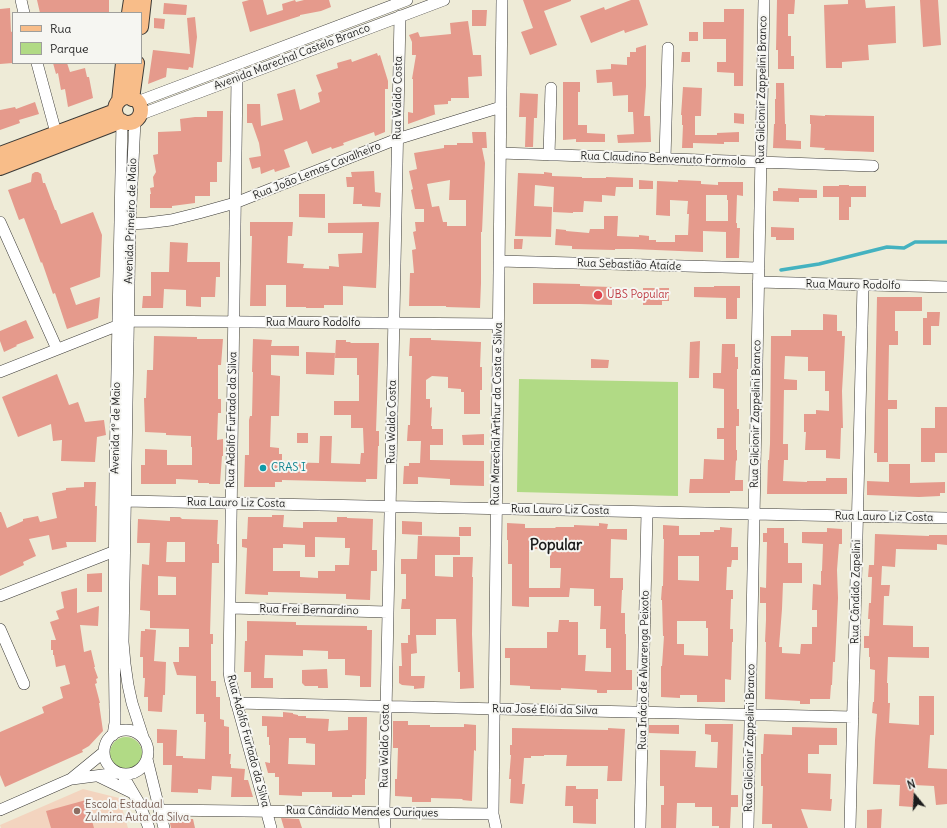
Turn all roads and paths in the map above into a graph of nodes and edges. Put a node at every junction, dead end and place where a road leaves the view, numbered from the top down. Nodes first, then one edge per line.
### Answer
1 (21, 0) edge
2 (131, 0) edge
3 (144, 0) edge
4 (407, 0) edge
5 (444, 0) edge
6 (502, 0) edge
7 (764, 0) edge
8 (24, 12) edge
9 (130, 12) edge
10 (400, 16) junction
11 (142, 17) edge
12 (668, 48) dead end
13 (37, 64) edge
14 (123, 64) edge
15 (137, 64) edge
16 (236, 78) junction
17 (551, 88) dead end
18 (501, 107) junction
19 (128, 111) junction
20 (56, 133) junction
21 (397, 139) junction
22 (500, 153) junction
23 (0, 154) edge
24 (549, 154) junction
25 (666, 159) junction
26 (761, 162) junction
27 (873, 166) dead end
28 (0, 168) edge
29 (235, 203) junction
30 (0, 222) edge
31 (130, 224) junction
32 (499, 261) junction
33 (758, 268) junction
34 (758, 282) junction
35 (863, 285) junction
36 (947, 287) edge
37 (233, 322) junction
38 (124, 323) junction
39 (394, 323) junction
40 (498, 324) junction
41 (57, 349) junction
42 (0, 372) edge
43 (126, 501) junction
44 (231, 503) junction
45 (390, 506) junction
46 (496, 509) junction
47 (647, 512) junction
48 (754, 514) junction
49 (858, 516) junction
50 (947, 518) edge
51 (114, 551) junction
52 (0, 596) edge
53 (230, 608) junction
54 (388, 612) junction
55 (0, 629) edge
56 (24, 684) dead end
57 (236, 703) junction
58 (386, 706) junction
59 (494, 709) junction
60 (643, 712) junction
61 (750, 715) junction
62 (853, 717) junction
63 (113, 735) junction
64 (143, 738) junction
65 (104, 752) junction
66 (147, 759) junction
67 (120, 774) junction
68 (97, 776) junction
69 (71, 779) junction
70 (134, 793) junction
71 (0, 810) edge
72 (159, 810) junction
73 (266, 811) junction
74 (384, 812) junction
75 (493, 814) junction
76 (149, 828) edge
77 (164, 828) edge
78 (271, 828) edge
79 (385, 828) edge
80 (496, 828) edge
81 (640, 828) edge
82 (748, 828) edge
83 (850, 828) edge

1 - 8 street
2 - 9 main road
3 - 11 main road
4 - 19 street, Avenida Marechal Castelo Branco
5 - 10 street, Avenida Marechal Castelo Branco
6 - 18 street, Rua Marechal Arthur da Costa e Silva
7 - 26 street, Rua Gilcionir Zappelini Branco
10 - 16 street, Avenida Marechal Castelo Branco
10 - 21 street, Rua Waldo Costa
12 - 25 street
13 - 20 street
14 - 19 main road, Avenida 1º de Maio
15 - 19 main road, Avenida 1º de Maio
16 - 19 street, Avenida Marechal Castelo Branco
16 - 29 street, Rua Adolfo Furtado da Silva
17 - 24 street
18 - 21 street, Rua João Lemos Cavalheiro
18 - 22 street, Rua Marechal Arthur da Costa e Silva
19 - 20 main road, Avenida Marechal Castelo Branco
19 - 28 main road, Avenida Marechal Castelo Branco
19 - 31 street, Avenida Primeiro de Maio
19 - 38 street, Avenida 1º de Maio
20 - 23 main road, Avenida Marechal Castelo Branco
21 - 29 street, Rua João Lemos Cavalheiro
21 - 39 street, Rua Waldo Costa
22 - 24 street, Rua Claudino Benvenuto Formolo
22 - 32 street, Rua Marechal Arthur da Costa e Silva
24 - 25 street, Rua Claudino Benvenuto Formolo
25 - 26 street, Rua Claudino Benvenuto Formolo
26 - 27 street, Rua Claudino Benvenuto Formolo
26 - 33 street, Rua Gilcionir Zappelini Branco
29 - 31 street, Rua João Lemos Cavalheiro
29 - 37 street, Rua Adolfo Furtado da Silva
30 - 41 street
31 - 38 street, Avenida Primeiro de Maio
32 - 33 street, Rua Sebastião Ataíde
32 - 40 street, Rua Marechal Arthur da Costa e Silva
33 - 34 street, Rua Gilcionir Zappelini Branco
34 - 35 street, Rua Mauro Rodolfo
34 - 48 street, Rua Gilcionir Zappelini Branco
35 - 36 street, Rua Mauro Rodolfo
35 - 49 street, Rua Cândido Zapelini
37 - 38 street, Rua Mauro Rodolfo
37 - 39 street, Rua Mauro Rodolfo
37 - 44 street, Rua Adolfo Furtado da Silva
38 - 41 street
38 - 43 street, Avenida 1º de Maio
38 - 51 street, Avenida 1º de Maio
39 - 40 street, Rua Mauro Rodolfo
39 - 45 street, Rua Waldo Costa
40 - 46 street, Rua Marechal Arthur da Costa e Silva
41 - 42 street
43 - 44 street, Rua Lauro Liz Costa
43 - 64 street, Avenida 1º de Maio
44 - 45 street, Rua Lauro Liz Costa
44 - 53 street, Rua Adolfo Furtado da Silva
45 - 46 street, Rua Lauro Liz Costa
45 - 54 street, Rua Waldo Costa
46 - 47 street, Rua Lauro Liz Costa
46 - 59 street, Rua Marechal Arthur da Costa e Silva
47 - 48 street, Rua Lauro Liz Costa
47 - 60 street, Rua Inácio de Alvarenga Peixoto
48 - 49 street, Rua Lauro Liz Costa
48 - 61 street, Rua Gilcionir Zappelini Branco
49 - 50 street, Rua Lauro Liz Costa
49 - 62 street, Rua Cândido Zapelini
51 - 52 street
51 - 63 street, Avenida 1º de Maio
53 - 54 street, Rua Frei Bernardino
53 - 57 street, Rua Adolfo Furtado da Silva
54 - 58 street, Rua Waldo Costa
55 - 56 street
57 - 58 street, Rua José Elói da Silva
57 - 73 street, Rua Adolfo Furtado da Silva
58 - 59 street, Rua José Elói da Silva
58 - 74 street, Rua Waldo Costa
59 - 60 street, Rua José Elói da Silva
59 - 75 street, Rua Marechal Arthur da Costa e Silva
60 - 61 street, Rua José Elói da Silva
60 - 81 street, Rua Inácio de Alvarenga Peixoto
61 - 62 street, Rua José Elói da Silva
61 - 82 street, Rua Gilcionir Zappelini Branco
62 - 83 street, Rua Cândido Zapelini
63 - 64 street
63 - 65 street
64 - 66 street
65 - 67 street
65 - 69 street
66 - 67 street
66 - 72 street
67 - 68 street
67 - 70 street
68 - 69 street
68 - 70 street
69 - 71 street
70 - 76 street
72 - 73 street, Rua Cândido Mendes Ouriques
72 - 77 street
73 - 74 street, Rua Cândido Mendes Ouriques
73 - 78 street, Rua Adolfo Furtado da Silva
74 - 75 street, Rua Cândido Mendes Ouriques
74 - 79 street, Rua Waldo Costa
75 - 80 street, Rua Marechal Arthur da Costa e Silva

